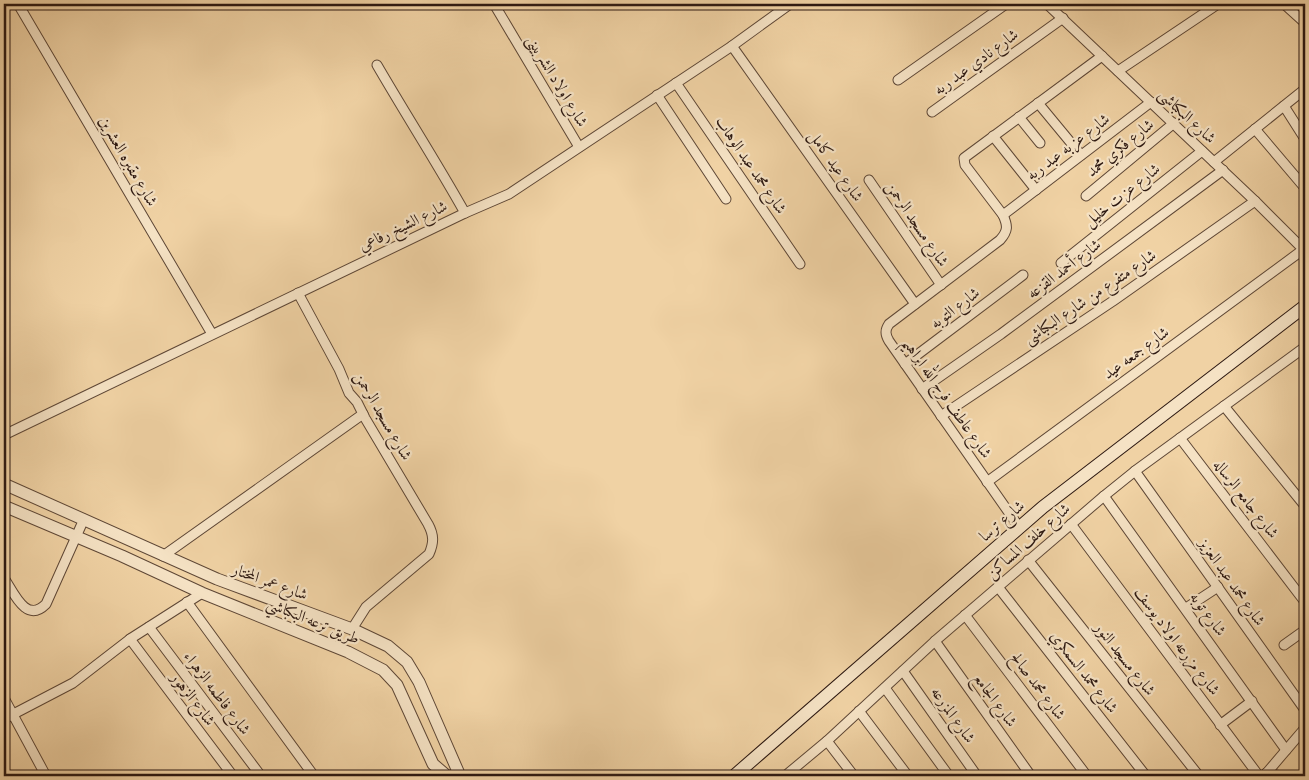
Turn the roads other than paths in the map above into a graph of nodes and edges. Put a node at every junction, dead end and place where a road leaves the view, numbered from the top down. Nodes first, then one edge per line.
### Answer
1 (18, 4) edge
2 (494, 4) edge
3 (790, 4) edge
4 (1006, 4) edge
5 (1050, 4) edge
6 (1218, 4) edge
7 (1284, 4) edge
8 (1062, 18) junction
9 (1305, 23) edge
10 (732, 46) junction
11 (1102, 56) junction
12 (377, 66) dead end
13 (1118, 71) junction
14 (898, 80) dead end
15 (676, 83) junction
16 (1305, 89) edge
17 (657, 95) junction
18 (1038, 102) junction
19 (1151, 102) junction
20 (1284, 106) junction
21 (932, 112) dead end
22 (1019, 117) junction
23 (1174, 123) junction
24 (1255, 129) junction
25 (993, 136) junction
26 (1305, 138) edge
27 (1040, 143) dead end
28 (579, 147) junction
29 (1202, 151) junction
30 (1081, 155) junction
31 (1214, 162) junction
32 (1223, 170) junction
33 (869, 180) dead end
34 (1305, 188) edge
35 (1036, 190) junction
36 (1086, 196) dead end
37 (726, 199) dead end
38 (1255, 201) junction
39 (464, 214) junction
40 (1002, 215) junction
41 (1304, 250) edge
42 (1061, 263) dead end
43 (800, 264) dead end
44 (1023, 275) dead end
45 (941, 285) junction
46 (298, 293) junction
47 (915, 304) junction
48 (1305, 306) edge
49 (212, 334) junction
50 (1305, 346) edge
51 (905, 364) junction
52 (922, 389) junction
53 (1224, 406) junction
54 (363, 414) junction
55 (941, 416) junction
56 (4, 435) edge
57 (1180, 438) junction
58 (1135, 471) junction
59 (987, 482) junction
60 (4, 484) edge
61 (1104, 496) junction
62 (4, 506) edge
63 (1305, 506) edge
64 (84, 520) junction
65 (1071, 524) junction
66 (1019, 527) junction
67 (78, 533) junction
68 (125, 548) junction
69 (163, 556) junction
70 (1028, 560) junction
71 (4, 578) edge
72 (998, 587) junction
73 (1218, 587) junction
74 (211, 589) junction
75 (187, 602) junction
76 (1305, 602) edge
77 (1186, 608) junction
78 (965, 615) junction
79 (149, 627) junction
80 (352, 629) junction
81 (1305, 630) edge
82 (130, 640) junction
83 (935, 641) junction
84 (1284, 645) dead end
85 (903, 671) junction
86 (885, 688) junction
87 (4, 698) edge
88 (1252, 701) junction
89 (1305, 710) edge
90 (859, 711) junction
91 (8, 717) edge
92 (1220, 725) junction
93 (1305, 728) edge
94 (827, 741) junction
95 (1286, 750) junction
96 (791, 774) edge
97 (1263, 775) edge
98 (46, 776) edge
99 (233, 776) edge
100 (260, 776) edge
101 (314, 776) edge
102 (447, 776) edge
103 (460, 776) edge
104 (734, 776) edge
105 (854, 776) edge
106 (908, 776) edge
107 (949, 776) edge
108 (977, 776) edge
109 (1031, 776) edge
110 (1087, 776) edge
111 (1146, 776) edge
112 (1199, 776) edge
113 (1281, 776) edge

1 - 49 street, شارع مقبره العشرين
2 - 28 street, شارع اولاد الشربينى
3 - 10 street, شارع الشيخ رفاعي
4 - 14 street
5 - 8 street, شارع البكباشى
6 - 13 street
7 - 9 street
8 - 11 street, شارع البكباشى
8 - 21 street, شارع نادي عبد ربه
10 - 15 street, شارع الشيخ رفاعي
10 - 47 street, شارع عيد كامل
11 - 13 street, شارع البكباشى
11 - 18 street
12 - 39 street
13 - 19 street, شارع البكباشى
15 - 17 street, شارع الشيخ رفاعي
15 - 43 street, شارع محمد عبد الوهاب
16 - 20 street
17 - 28 street, شارع الشيخ رفاعي
17 - 37 street
18 - 22 street
18 - 30 street
19 - 23 street, شارع البكباشى
19 - 30 street, شارع عزبه عبد ربه
20 - 24 street
20 - 26 street
22 - 25 street
22 - 27 street
23 - 29 street, شارع البكباشى
23 - 36 street, شارع فكري محمد
24 - 31 street
24 - 34 street
25 - 35 street
25 - 40 street
28 - 39 street, شارع الشيخ رفاعي
29 - 31 street, شارع البكباشى
29 - 42 street, شارع عزت خليل
30 - 35 street, شارع عزبه عبد ربه
31 - 32 street, شارع البكباشى
32 - 38 street, شارع البكباشى
32 - 52 street, شارع أحمد القزعه
33 - 45 street, شارع مسجد الرحمن
35 - 40 street, شارع عزبه عبد ربه
38 - 41 street, شارع البكباشى
38 - 55 street, شارع متفرع من شارع البكباشى
39 - 46 street, شارع الشيخ رفاعي
40 - 45 street, شارع عاطف فرج الله ابراهيم
41 - 59 street, شارع جمعه عيد
44 - 51 street, شارع التوبه
45 - 47 street, شارع عاطف فرج الله ابراهيم
46 - 49 street, شارع الشيخ رفاعي
46 - 54 street, شارع مسجد الرحمن
47 - 51 street, شارع عاطف فرج الله ابراهيم
48 - 66 main road, شارع ترسا
49 - 56 street, شارع الشيخ رفاعي
50 - 53 street, شارع خلف المساكن
51 - 52 street, شارع عاطف فرج الله ابراهيم
52 - 55 street, شارع عاطف فرج الله ابراهيم
53 - 57 street, شارع خلف المساكن
53 - 63 street
54 - 69 street
54 - 80 street, شارع مسجد الرحمن
55 - 59 street, شارع عاطف فرج الله ابراهيم
57 - 58 street, شارع خلف المساكن
57 - 76 street, شارع جامع الرساله
58 - 61 street, شارع خلف المساكن
58 - 73 street, شارع محمد عبد العزيز
59 - 66 street, شارع عاطف فرج الله ابراهيم
60 - 64 street, شارع عمر المختار
61 - 65 street, شارع خلف المساكن
61 - 77 street, شارع توبه
62 - 67 street, طريق ترعه البكباشي
64 - 67 street
64 - 68 street, شارع عمر المختار
65 - 70 street, شارع خلف المساكن
65 - 92 street, شارع مزرعه اولاد يوسف
66 - 104 main road, شارع ترسا
67 - 68 street, طريق ترعه البكباشي
67 - 71 street
68 - 69 street, شارع عمر المختار
68 - 74 street, طريق ترعه البكباشي
69 - 74 street, شارع عمر المختار
70 - 72 street, شارع خلف المساكن
70 - 112 street, شارع مسجد النور
72 - 78 street, شارع خلف المساكن
72 - 111 street, شارع محمد السمكري
73 - 77 street
73 - 89 street, شارع محمد عبد العزيز
74 - 75 street
74 - 80 street, شارع عمر المختار
74 - 102 street, طريق ترعه البكباشي
75 - 79 street
75 - 101 street
77 - 88 street, شارع توبه
78 - 83 street, شارع خلف المساكن
78 - 110 street, شارع محمد صالح
79 - 82 street
79 - 100 street, شارع فاطمه الزهراء
80 - 103 street, شارع عمر المختار
81 - 84 street
82 - 91 street
82 - 99 street, شارع الزهور
83 - 85 street, شارع خلف المساكن
83 - 109 street, شارع الجامع
85 - 86 street, شارع خلف المساكن
85 - 108 street, شارع المزرعه
86 - 90 street, شارع خلف المساكن
86 - 107 street
87 - 91 street
88 - 92 street
88 - 95 street, شارع توبه
90 - 94 street, شارع خلف المساكن
90 - 106 street
91 - 98 street
92 - 97 street, شارع مزرعه اولاد يوسف
93 - 95 street
94 - 96 street, شارع خلف المساكن
94 - 105 street
95 - 97 street
97 - 113 street

